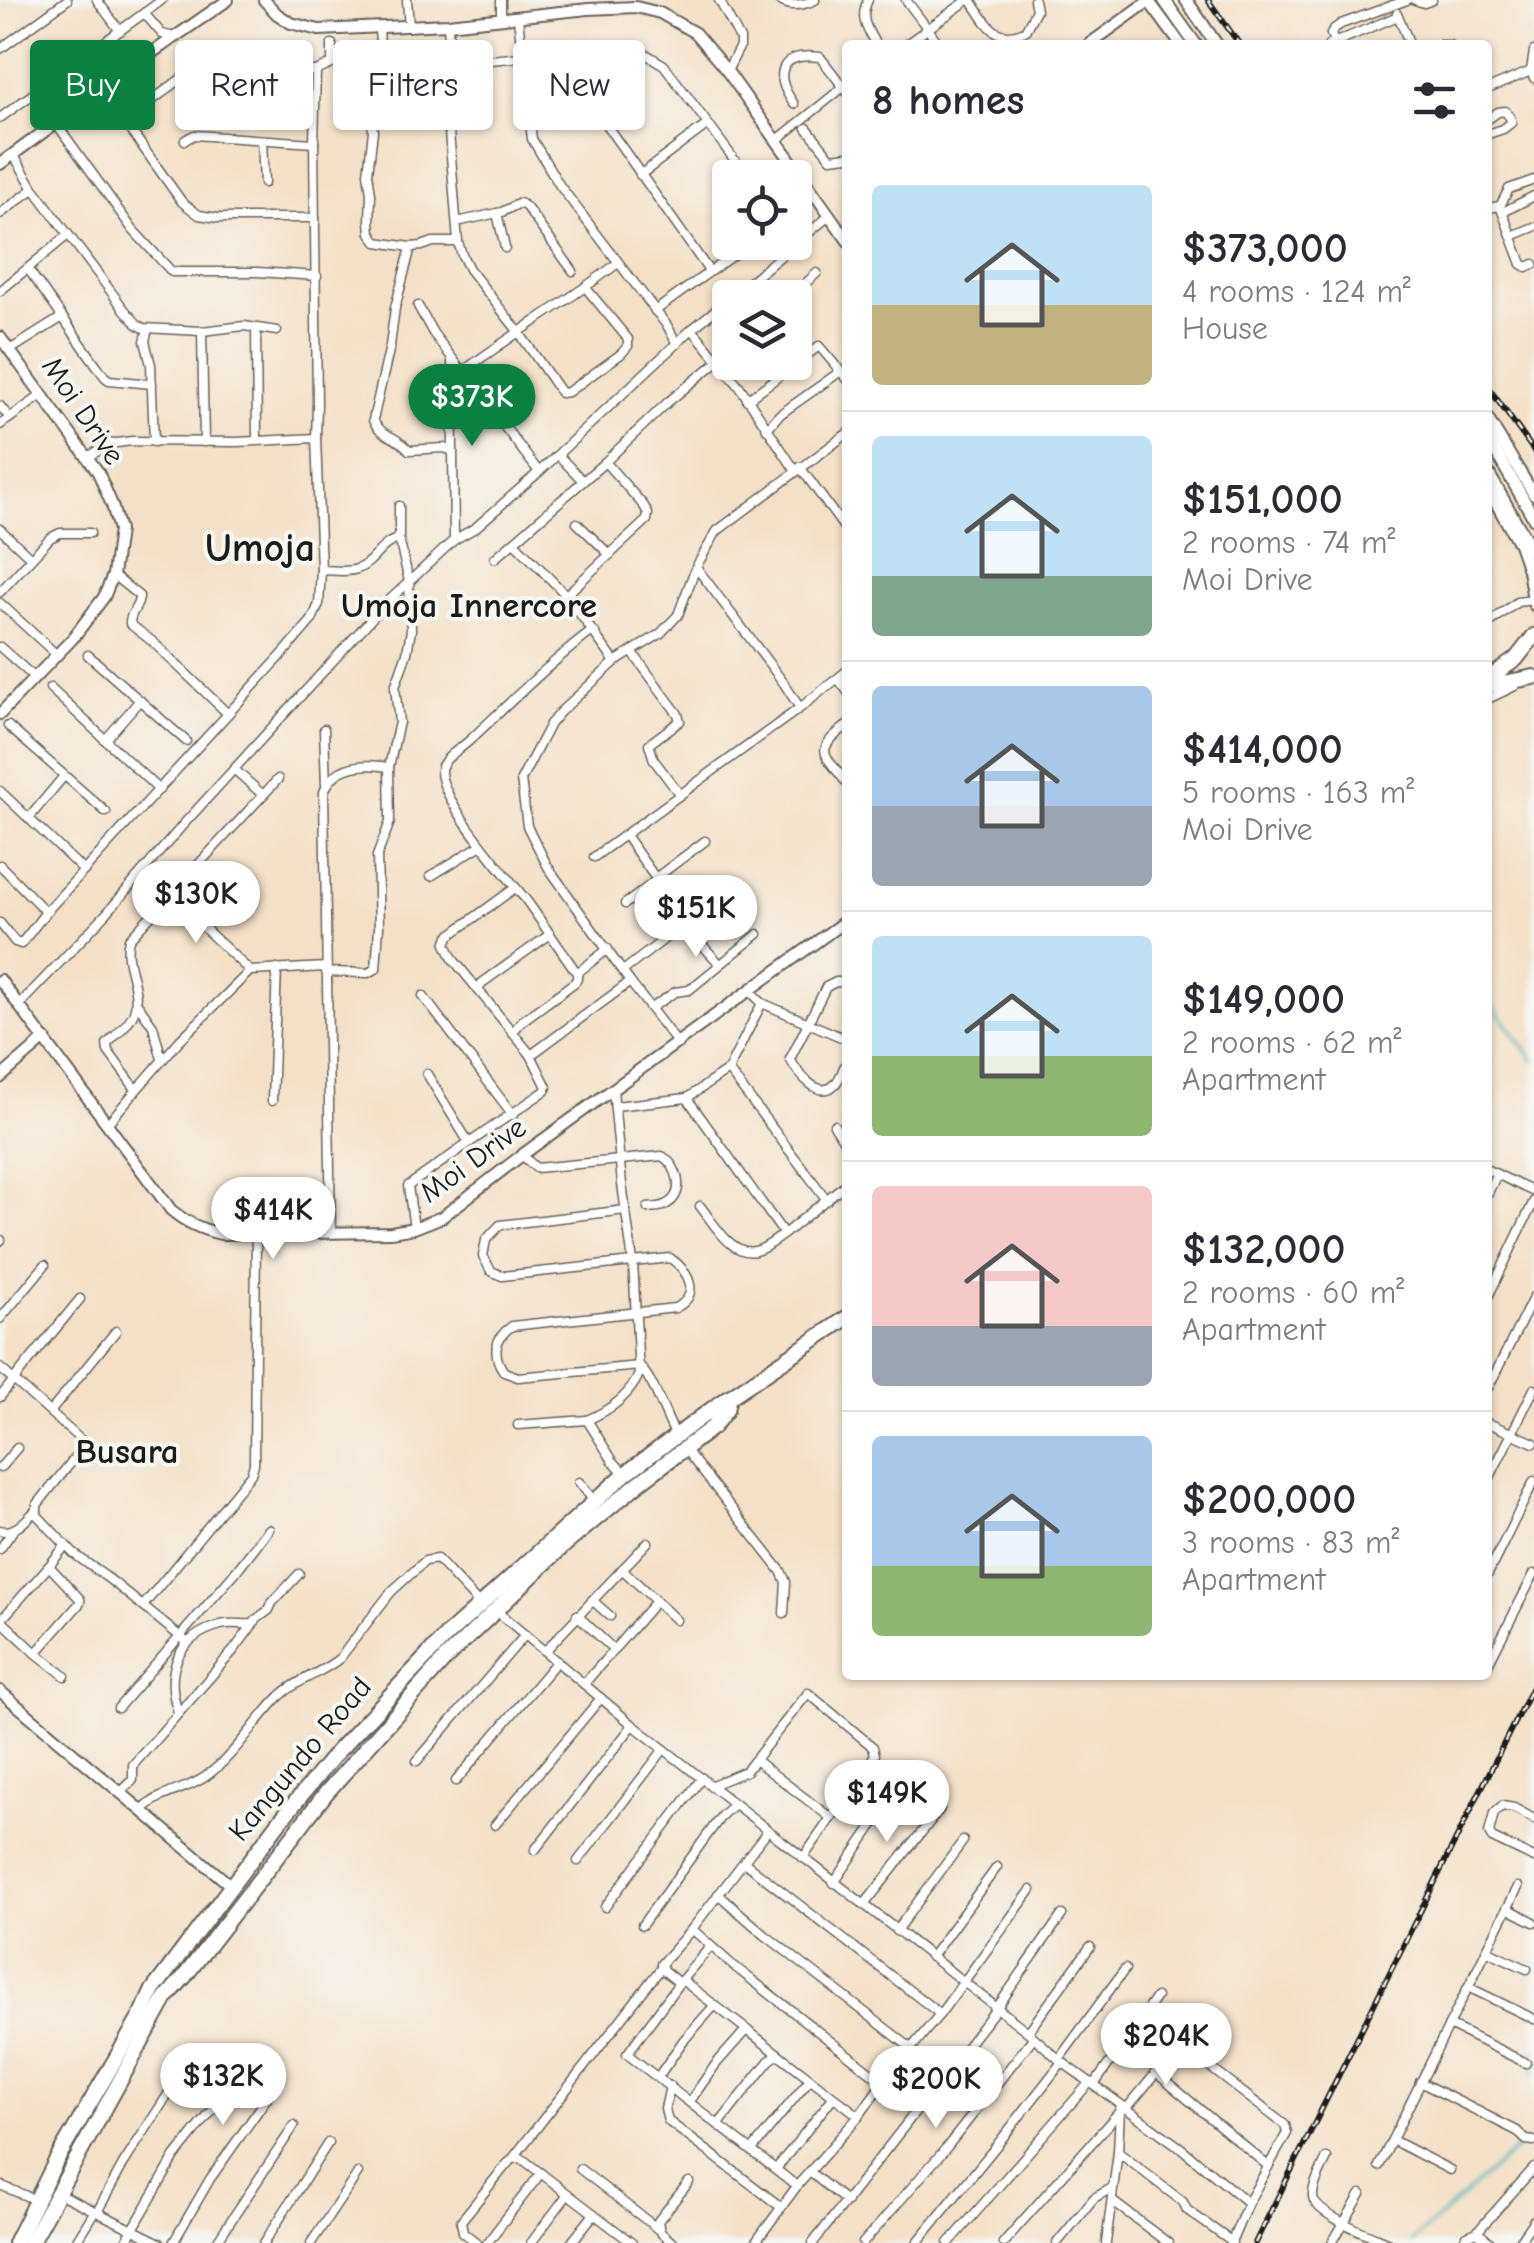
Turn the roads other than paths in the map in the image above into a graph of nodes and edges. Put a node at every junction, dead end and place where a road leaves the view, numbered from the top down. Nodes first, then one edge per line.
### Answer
1 (67, 0) edge
2 (97, 0) edge
3 (162, 0) edge
4 (228, 0) edge
5 (264, 0) edge
6 (407, 0) edge
7 (501, 0) edge
8 (719, 0) edge
9 (779, 0) edge
10 (815, 0) edge
11 (868, 0) edge
12 (906, 0) edge
13 (970, 0) edge
14 (1034, 0) edge
15 (1149, 0) edge
16 (1164, 0) edge
17 (1186, 0) edge
18 (1407, 0) edge
19 (1415, 0) edge
20 (1432, 0) edge
21 (590, 4) edge
22 (1394, 4) junction
23 (144, 14) junction
24 (1398, 16) junction
25 (518, 18) junction
26 (502, 19) junction
27 (448, 24) junction
28 (409, 27) junction
29 (929, 28) junction
30 (379, 29) junction
31 (120, 30) junction
32 (174, 37) junction
33 (449, 40) edge
34 (520, 40) edge
35 (873, 40) edge
36 (912, 40) edge
37 (937, 40) edge
38 (1095, 40) edge
39 (1177, 40) edge
40 (1192, 40) edge
41 (1214, 40) edge
42 (1332, 40) edge
43 (1341, 40) edge
44 (1408, 40) edge
45 (332, 44) dead end
46 (0, 49) edge
47 (155, 51) edge
48 (1534, 51) edge
49 (316, 71) junction
50 (727, 72) junction
51 (1532, 74) edge
52 (842, 83) edge
53 (1492, 89) edge
54 (842, 91) edge
55 (794, 104) dead end
56 (1492, 116) edge
57 (0, 118) edge
58 (708, 124) junction
59 (807, 128) dead end
60 (46, 130) edge
61 (61, 130) edge
62 (448, 130) edge
63 (531, 130) edge
64 (1492, 133) edge
65 (185, 140) dead end
66 (262, 140) junction
67 (776, 142) junction
68 (314, 143) junction
69 (12, 154) junction
70 (842, 157) edge
71 (735, 160) edge
72 (0, 164) edge
73 (640, 174) junction
74 (1534, 180) edge
75 (264, 183) dead end
76 (34, 189) junction
77 (1534, 196) edge
78 (1492, 208) edge
79 (1502, 209) junction
80 (498, 213) junction
81 (0, 214) edge
82 (829, 216) junction
83 (316, 218) junction
84 (458, 222) junction
85 (842, 222) edge
86 (837, 226) junction
87 (1534, 227) edge
88 (842, 232) edge
89 (68, 235) junction
90 (1512, 236) junction
91 (458, 242) junction
92 (411, 247) junction
93 (505, 248) dead end
94 (724, 260) edge
95 (618, 264) junction
96 (1534, 264) edge
97 (28, 269) junction
98 (574, 270) dead end
99 (709, 270) junction
100 (816, 273) dead end
101 (317, 276) junction
102 (752, 280) edge
103 (808, 280) edge
104 (586, 288) junction
105 (0, 291) edge
106 (418, 306) dead end
107 (655, 311) junction
108 (712, 313) edge
109 (61, 318) junction
110 (256, 328) junction
111 (148, 329) junction
112 (692, 329) junction
113 (202, 330) junction
114 (277, 331) dead end
115 (518, 331) junction
116 (0, 337) edge
117 (677, 344) junction
118 (10, 350) junction
119 (712, 351) edge
120 (452, 358) junction
121 (841, 371) joint
122 (462, 372) junction
123 (712, 372) edge
124 (452, 377) junction
125 (735, 380) edge
126 (152, 384) junction
127 (42, 395) junction
128 (747, 400) junction
129 (0, 406) edge
130 (10, 418) junction
131 (0, 425) edge
132 (1492, 426) edge
133 (767, 429) junction
134 (842, 437) edge
135 (316, 438) junction
136 (257, 440) junction
137 (154, 442) junction
138 (204, 442) junction
139 (1492, 445) edge
140 (453, 450) junction
141 (558, 455) junction
142 (88, 457) junction
143 (605, 462) junction
144 (798, 468) junction
145 (539, 472) junction
146 (582, 480) junction
147 (1492, 480) edge
148 (1534, 495) edge
149 (1492, 496) edge
150 (399, 506) dead end
151 (1534, 518) edge
152 (577, 523) dead end
153 (842, 525) edge
154 (0, 529) edge
155 (90, 532) dead end
156 (398, 539) junction
157 (454, 540) junction
158 (514, 542) junction
159 (1534, 554) edge
160 (610, 555) junction
161 (30, 558) junction
162 (494, 558) dead end
163 (696, 567) junction
164 (322, 570) junction
165 (113, 575) junction
166 (409, 582) junction
167 (0, 592) edge
168 (566, 595) junction
169 (0, 603) edge
170 (1534, 603) edge
171 (1492, 620) edge
172 (595, 633) junction
173 (1534, 636) edge
174 (0, 647) edge
175 (632, 652) junction
176 (57, 655) junction
177 (88, 655) dead end
178 (615, 662) junction
179 (842, 675) edge
180 (1533, 677) edge
181 (35, 678) junction
182 (838, 679) junction
183 (1492, 680) edge
184 (1492, 682) edge
185 (842, 684) edge
186 (50, 688) dead end
187 (1492, 696) edge
188 (140, 700) junction
189 (800, 708) junction
190 (0, 714) edge
191 (228, 714) junction
192 (8, 726) dead end
193 (324, 729) dead end
194 (842, 730) edge
195 (105, 740) junction
196 (186, 741) dead end
197 (390, 766) junction
198 (235, 770) junction
199 (64, 776) junction
200 (842, 777) edge
201 (278, 778) dead end
202 (326, 785) junction
203 (158, 790) junction
204 (0, 791) edge
205 (263, 794) junction
206 (680, 795) junction
207 (106, 812) dead end
208 (29, 818) junction
209 (625, 835) junction
210 (706, 841) dead end
211 (480, 845) junction
212 (594, 857) dead end
213 (0, 865) edge
214 (84, 870) junction
215 (10, 873) junction
216 (431, 876) dead end
217 (658, 878) junction
218 (0, 884) edge
219 (515, 888) junction
220 (736, 890) dead end
221 (169, 895) junction
222 (626, 904) dead end
223 (46, 912) junction
224 (687, 922) junction
225 (0, 923) edge
226 (842, 923) edge
227 (758, 934) dead end
228 (549, 935) junction
229 (608, 949) junction
230 (720, 964) junction
231 (277, 969) junction
232 (326, 969) junction
233 (250, 970) junction
234 (623, 971) junction
235 (577, 973) junction
236 (0, 980) edge
237 (630, 982) junction
238 (842, 982) edge
239 (478, 990) junction
240 (750, 990) junction
241 (422, 996) dead end
242 (137, 1003) junction
243 (762, 1004) junction
244 (19, 1005) junction
245 (651, 1008) junction
246 (810, 1022) junction
247 (512, 1033) junction
248 (842, 1037) edge
249 (44, 1039) junction
250 (678, 1044) junction
251 (531, 1055) junction
252 (162, 1058) junction
253 (728, 1070) junction
254 (842, 1071) edge
255 (427, 1074) dead end
256 (0, 1078) edge
257 (136, 1088) junction
258 (613, 1090) junction
259 (687, 1098) junction
260 (272, 1101) dead end
261 (614, 1106) junction
262 (512, 1115) junction
263 (107, 1124) junction
264 (834, 1125) dead end
265 (842, 1138) edge
266 (469, 1144) junction
267 (522, 1155) junction
268 (621, 1159) junction
269 (1492, 1172) edge
270 (842, 1187) edge
271 (1534, 1192) edge
272 (827, 1200) junction
273 (1534, 1201) edge
274 (700, 1206) dead end
275 (648, 1208) dead end
276 (626, 1210) junction
277 (414, 1228) junction
278 (331, 1233) junction
279 (784, 1234) junction
280 (256, 1235) junction
281 (633, 1262) junction
282 (44, 1265) dead end
283 (1492, 1288) edge
284 (1534, 1296) edge
285 (80, 1298) dead end
286 (638, 1312) junction
287 (0, 1320) edge
288 (842, 1320) edge
289 (116, 1331) dead end
290 (640, 1366) junction
291 (0, 1368) edge
292 (14, 1379) junction
293 (1492, 1380) edge
294 (1534, 1389) edge
295 (0, 1397) edge
296 (729, 1397) junction
297 (50, 1411) junction
298 (586, 1420) junction
299 (1492, 1425) edge
300 (518, 1426) dead end
301 (676, 1435) junction
302 (1511, 1435) junction
303 (1534, 1443) edge
304 (17, 1448) dead end
305 (684, 1449) junction
306 (0, 1468) edge
307 (1492, 1473) edge
308 (1534, 1481) edge
309 (579, 1482) dead end
310 (620, 1485) junction
311 (594, 1501) junction
312 (36, 1512) junction
313 (269, 1528) dead end
314 (0, 1530) edge
315 (14, 1530) junction
316 (648, 1542) dead end
317 (65, 1546) junction
318 (0, 1549) edge
319 (49, 1566) junction
320 (1492, 1566) edge
321 (622, 1569) junction
322 (298, 1574) dead end
323 (1534, 1574) edge
324 (592, 1600) junction
325 (656, 1601) junction
326 (486, 1604) junction
327 (143, 1606) junction
328 (784, 1613) dead end
329 (577, 1616) junction
330 (610, 1616) dead end
331 (676, 1620) dead end
332 (253, 1624) junction
333 (524, 1635) junction
334 (184, 1640) junction
335 (614, 1650) junction
336 (545, 1651) junction
337 (36, 1652) junction
338 (1492, 1656) edge
339 (558, 1662) junction
340 (65, 1676) dead end
341 (584, 1684) junction
342 (0, 1692) edge
343 (600, 1698) junction
344 (118, 1708) dead end
345 (178, 1712) junction
346 (633, 1725) junction
347 (664, 1749) junction
348 (755, 1760) junction
349 (417, 1761) dead end
350 (702, 1778) junction
351 (456, 1781) dead end
352 (712, 1786) junction
353 (897, 1791) dead end
354 (122, 1792) junction
355 (734, 1804) junction
356 (940, 1809) dead end
357 (143, 1810) junction
358 (831, 1818) junction
359 (1534, 1819) edge
360 (496, 1825) dead end
361 (768, 1830) junction
362 (962, 1841) dead end
363 (535, 1850) dead end
364 (803, 1858) junction
365 (1534, 1858) edge
366 (578, 1861) dead end
367 (744, 1862) junction
368 (997, 1868) dead end
369 (834, 1883) junction
370 (230, 1884) junction
371 (1518, 1887) dead end
372 (1031, 1890) dead end
373 (718, 1894) junction
374 (864, 1905) junction
375 (605, 1906) dead end
376 (1507, 1908) junction
377 (1062, 1915) dead end
378 (1534, 1922) edge
379 (642, 1925) dead end
380 (692, 1929) junction
381 (896, 1931) junction
382 (710, 1947) junction
383 (1090, 1947) dead end
384 (1486, 1950) junction
385 (931, 1957) junction
386 (661, 1968) junction
387 (1125, 1969) dead end
388 (1527, 1969) dead end
389 (681, 1981) junction
390 (963, 1983) junction
391 (1468, 1986) junction
392 (1156, 1997) dead end
393 (715, 2005) junction
394 (996, 2009) junction
395 (940, 2014) junction
396 (1534, 2019) edge
397 (1448, 2025) junction
398 (746, 2030) junction
399 (1030, 2035) junction
400 (911, 2048) junction
401 (778, 2054) junction
402 (1061, 2060) junction
403 (1526, 2063) dead end
404 (1155, 2072) junction
405 (658, 2077) junction
406 (810, 2079) junction
407 (883, 2082) junction
408 (1420, 2082) junction
409 (1092, 2084) junction
410 (174, 2085) dead end
411 (670, 2086) junction
412 (267, 2098) dead end
413 (835, 2098) junction
414 (690, 2102) junction
415 (215, 2107) dead end
416 (1123, 2108) junction
417 (858, 2116) junction
418 (719, 2124) junction
419 (294, 2126) dead end
420 (1392, 2140) junction
421 (1534, 2141) edge
422 (328, 2142) dead end
423 (752, 2150) junction
424 (1118, 2152) junction
425 (513, 2158) junction
426 (1327, 2158) dead end
427 (1268, 2166) junction
428 (1379, 2166) dead end
429 (1534, 2168) edge
430 (580, 2169) dead end
431 (776, 2169) junction
432 (1450, 2170) dead end
433 (541, 2173) junction
434 (810, 2173) junction
435 (358, 2174) dead end
436 (690, 2182) dead end
437 (0, 2185) edge
438 (797, 2186) junction
439 (1112, 2188) junction
440 (56, 2192) junction
441 (568, 2194) junction
442 (1360, 2194) dead end
443 (36, 2200) junction
444 (1112, 2201) junction
445 (846, 2202) junction
446 (1248, 2203) junction
447 (782, 2207) junction
448 (95, 2212) junction
449 (594, 2214) junction
450 (1534, 2220) edge
451 (1342, 2222) junction
452 (134, 2229) junction
453 (659, 2230) junction
454 (1477, 2232) junction
455 (619, 2239) edge
456 (1231, 2242) edge
457 (15, 2243) edge
458 (30, 2243) edge
459 (75, 2243) edge
460 (125, 2243) edge
461 (160, 2243) edge
462 (174, 2243) edge
463 (216, 2243) edge
464 (264, 2243) edge
465 (310, 2243) edge
466 (477, 2243) edge
467 (488, 2243) edge
468 (531, 2243) edge
469 (571, 2243) edge
470 (632, 2243) edge
471 (674, 2243) edge
472 (755, 2243) edge
473 (812, 2243) edge
474 (864, 2243) edge
475 (917, 2243) edge
476 (949, 2243) edge
477 (1003, 2243) edge
478 (1058, 2243) edge
479 (1106, 2243) edge
480 (1168, 2243) edge
481 (1332, 2243) edge
482 (1389, 2243) edge
483 (1462, 2243) edge
484 (1491, 2243) edge
485 (1518, 2243) edge

1 - 46 street
2 - 31 street
3 - 23 street
4 - 32 street
5 - 30 street
6 - 28 street
7 - 26 street
8 - 50 street
9 - 10 street
11 - 35 street
12 - 29 street
13 - 14 street
13 - 29 street
15 - 38 street
15 - 39 street
16 - 40 main road
17 - 41 main road
18 - 22 street
19 - 20 street
21 - 25 street
21 - 50 street
22 - 24 street
22 - 42 street
23 - 31 street
23 - 32 street
24 - 43 street
24 - 44 street
25 - 26 street
25 - 34 street
26 - 27 street
27 - 28 street
27 - 33 street
28 - 30 street
29 - 36 street
29 - 37 street
30 - 92 street
31 - 57 street
32 - 47 street
45 - 49 street
48 - 51 street
49 - 68 street
49 - 83 street
50 - 67 street
51 - 53 street
52 - 55 street
54 - 67 street
56 - 64 street
58 - 71 street
58 - 73 street
58 - 73 street
59 - 70 street
60 - 69 street
61 - 101 street
62 - 84 street
63 - 95 street
65 - 66 street
66 - 68 street
66 - 75 street
67 - 82 street
68 - 83 street
69 - 72 street
69 - 76 street
73 - 99 street
74 - 79 street
76 - 81 street
76 - 89 street
77 - 79 street
78 - 79 street
79 - 90 street
80 - 84 street
80 - 93 street
80 - 98 street
82 - 86 street
82 - 102 street
83 - 101 street
84 - 91 street
85 - 86 street
86 - 88 street
87 - 90 street
89 - 97 street
89 - 111 street
90 - 96 street
91 - 92 street
91 - 115 street
92 - 140 street
94 - 99 street
95 - 104 street
95 - 107 street
97 - 105 street
97 - 109 street
99 - 107 street
100 - 103 street
101 - 135 street
104 - 115 street
104 - 115 street
106 - 120 street
107 - 117 street
108 - 112 street
109 - 118 street
109 - 126 street
110 - 113 street
110 - 114 street
110 - 136 street
111 - 113 street
111 - 126 street
112 - 117 street
112 - 119 street
113 - 138 street
115 - 122 street
116 - 118 street, Moi Drive
117 - 141 street
118 - 127 street, Moi Drive
120 - 122 street
120 - 124 street
121 - 128 street
121 - 133 street
122 - 124 street
122 - 145 street
123 - 143 street
124 - 140 street
125 - 128 street
126 - 137 street
127 - 130 street
127 - 142 street, Moi Drive
128 - 133 street
129 - 130 street
130 - 131 street
132 - 148 street
133 - 144 street
134 - 144 street
135 - 136 street
135 - 164 street
136 - 138 street
137 - 138 street
137 - 142 street
139 - 151 main road
140 - 157 street
141 - 145 street
141 - 146 street
142 - 165 street, Moi Drive
143 - 146 street
143 - 160 street
144 - 153 street
144 - 163 street
145 - 157 street
146 - 158 street
147 - 159 main road
149 - 170 street
150 - 156 street
152 - 160 street
154 - 161 street
155 - 161 street
156 - 164 street
156 - 166 street
157 - 166 street
158 - 162 street
158 - 168 street
160 - 168 street
161 - 167 street
163 - 175 street
163 - 189 street
164 - 191 street
165 - 176 street, Moi Drive
165 - 191 street
166 - 197 street
166 - 198 street
168 - 172 street
169 - 176 street
170 - 171 street
172 - 178 street
172 - 211 street
173 - 183 highway
174 - 181 street
175 - 178 street
175 - 206 street
176 - 181 street, Moi Drive
177 - 188 street
178 - 229 street
179 - 182 street
180 - 184 highway
180 - 187 street
181 - 190 street, Moi Drive
182 - 185 street
182 - 189 street
186 - 195 street
188 - 195 street
188 - 196 street
189 - 206 street
191 - 203 street
192 - 199 street
193 - 202 street
194 - 200 street
195 - 203 street
197 - 202 street
197 - 232 street
198 - 205 street
198 - 244 street
199 - 207 street
199 - 208 street
201 - 205 street
202 - 232 street
203 - 214 street
204 - 208 street
205 - 221 street
206 - 209 street
208 - 214 street
209 - 212 street
209 - 217 street
210 - 217 street
211 - 216 street
211 - 219 street
213 - 215 street
214 - 223 street
215 - 218 street
215 - 223 street
217 - 222 street
217 - 224 street
219 - 228 street
219 - 239 street
220 - 224 street
221 - 233 street
221 - 242 street
223 - 225 street
224 - 230 street
224 - 234 street
226 - 240 street, Moi Drive
227 - 230 street
228 - 235 street
228 - 239 street
229 - 234 street
229 - 235 street
230 - 245 street
231 - 232 street
231 - 233 street
231 - 260 street
232 - 278 street
233 - 252 street
234 - 237 street
235 - 247 street
236 - 244 street, Moi Drive
237 - 245 street
237 - 251 street
238 - 246 street
239 - 247 street
240 - 243 street
240 - 250 street, Moi Drive
241 - 262 street
242 - 252 street
242 - 257 street
243 - 246 street
243 - 253 street
244 - 249 street, Moi Drive
245 - 250 street
246 - 248 street
246 - 254 street
247 - 251 street
249 - 256 street
249 - 263 street, Moi Drive
250 - 258 street, Moi Drive
251 - 262 street
252 - 257 street
253 - 259 street
253 - 272 street
255 - 266 street
257 - 263 street
258 - 261 street
258 - 267 street, Moi Drive
259 - 261 street
259 - 279 street
261 - 268 street
262 - 266 street
263 - 280 street, Moi Drive
264 - 265 street
266 - 277 street
267 - 268 street
267 - 277 street, Moi Drive
268 - 275 street
268 - 276 street
269 - 271 street
270 - 272 street
272 - 279 street
273 - 283 street
274 - 279 street
276 - 281 street
276 - 281 street
277 - 278 street, Moi Drive
278 - 280 street, Moi Drive
280 - 327 street
281 - 286 street
281 - 286 street
282 - 287 street
284 - 293 street
285 - 292 street
286 - 290 street
286 - 290 street
288 - 296 highway, Kangundo Road
289 - 297 street
290 - 298 street
290 - 301 street
291 - 292 street
292 - 295 street
292 - 297 street
294 - 302 street
296 - 301 highway, Kangundo Road
296 - 305 highway, Kangundo Road
297 - 312 street
298 - 300 street
298 - 310 street
299 - 302 street
301 - 305 street
301 - 310 highway, Kangundo Road
302 - 303 street
302 - 307 street
304 - 306 street
305 - 310 highway, Kangundo Road
305 - 328 street
308 - 320 street
309 - 311 street
310 - 311 highway, Kangundo Road
310 - 326 highway, Kangundo Road
311 - 326 highway, Kangundo Road
312 - 315 street
312 - 317 street
313 - 334 street
314 - 315 street
315 - 318 street
316 - 321 street
317 - 319 street
317 - 327 street
319 - 337 street
319 - 337 street
321 - 324 street
321 - 325 street
322 - 332 street
323 - 338 street
324 - 329 street
324 - 330 street
325 - 331 street
325 - 335 street
326 - 333 street
326 - 357 street
326 - 370 highway, Kangundo Road
326 - 440 highway, Kangundo Road
327 - 334 street
329 - 335 street
329 - 336 street
332 - 334 street
332 - 345 street
333 - 336 street
333 - 349 street
334 - 344 street
334 - 345 street
335 - 341 street
336 - 339 street
337 - 340 street
339 - 341 street
339 - 351 street
341 - 343 street
342 - 354 street
343 - 346 street
343 - 360 street
345 - 354 street
346 - 347 street
346 - 363 street
347 - 350 street
347 - 366 street
348 - 352 street
348 - 358 street
348 - 358 street
350 - 352 street
350 - 375 street
352 - 355 street
353 - 369 street
354 - 357 street
355 - 361 street
355 - 379 street
356 - 374 street
357 - 370 street
358 - 364 street
359 - 365 street
361 - 364 street
361 - 367 street
362 - 381 street
364 - 369 street
367 - 373 street
367 - 395 street
368 - 385 street
369 - 374 street
370 - 443 highway, Kangundo Road
371 - 376 street
372 - 390 street
373 - 380 street
373 - 400 street
374 - 381 street
376 - 378 street
376 - 384 street
377 - 394 street
380 - 382 street
380 - 386 street
381 - 385 street
382 - 389 street
382 - 407 street
383 - 399 street
384 - 388 street
384 - 391 street
385 - 390 street
386 - 389 street
386 - 425 street
387 - 402 street
389 - 393 street
389 - 405 street
390 - 394 street
390 - 395 street
391 - 396 street
391 - 397 street
392 - 409 street
393 - 398 street
393 - 405 street
394 - 399 street
394 - 445 street
395 - 400 street
397 - 403 street
397 - 408 street
398 - 401 street
398 - 414 street
399 - 402 street
399 - 474 street
400 - 407 street
401 - 406 street
401 - 418 street
402 - 409 street
402 - 475 street
404 - 416 street
404 - 427 street
404 - 427 street
405 - 411 street
406 - 413 street
406 - 423 street
407 - 417 street
408 - 420 street
408 - 421 street
409 - 416 street
409 - 476 street
410 - 448 street
411 - 414 street
411 - 447 street
412 - 462 street
413 - 417 street
413 - 431 street
414 - 418 street
415 - 452 street
416 - 424 street
416 - 446 street
416 - 477 street
417 - 434 street
418 - 423 street
419 - 463 street
420 - 428 street
420 - 432 street
422 - 464 street
423 - 431 street
424 - 439 street
424 - 456 street
425 - 433 street
425 - 466 street
426 - 451 street
427 - 446 street
429 - 454 street
430 - 453 street
431 - 438 street
433 - 441 street
433 - 467 street
434 - 438 street
434 - 445 street
435 - 465 street
436 - 453 street
437 - 443 street
438 - 447 street
439 - 444 street
439 - 478 street
440 - 448 street
440 - 458 highway, Kangundo Road
441 - 449 street
441 - 468 street
442 - 451 street
443 - 457 highway, Kangundo Road
444 - 479 street
444 - 480 street
445 - 473 street
446 - 456 street
447 - 472 street
448 - 452 street
448 - 459 street
449 - 455 street
449 - 469 street
450 - 485 street
451 - 481 street
451 - 482 street
452 - 460 street
452 - 461 street
453 - 471 street
454 - 483 street
454 - 484 street
455 - 470 street

